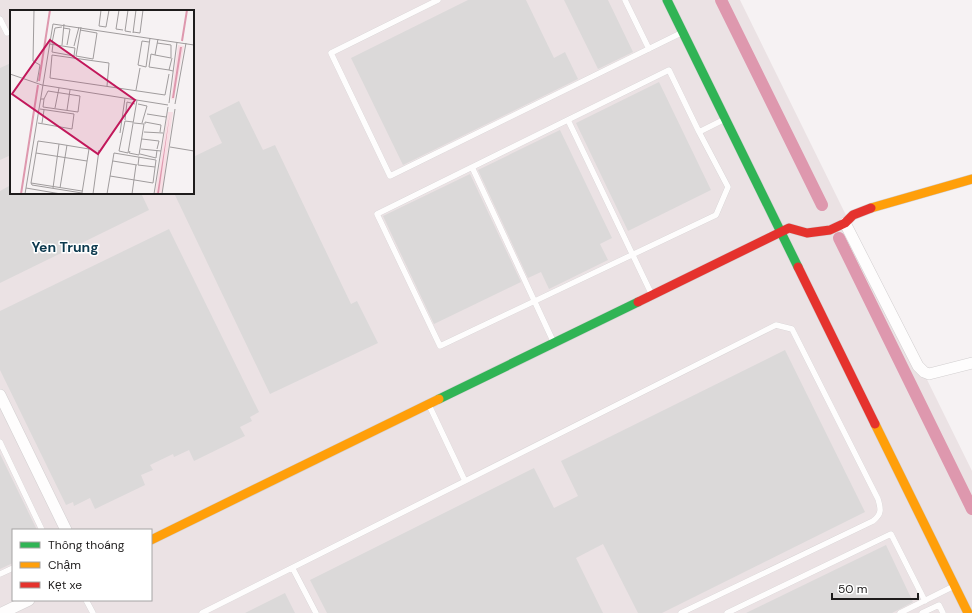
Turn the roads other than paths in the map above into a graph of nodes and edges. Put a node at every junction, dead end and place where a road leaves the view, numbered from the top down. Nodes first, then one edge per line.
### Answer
1 (438, 0) edge
2 (625, 0) edge
3 (666, 0) edge
4 (678, 0) edge
5 (0, 19) edge
6 (7, 33) dead end
7 (683, 33) junction
8 (649, 49) junction
9 (725, 119) junction
10 (568, 120) junction
11 (699, 132) junction
12 (472, 167) junction
13 (972, 179) edge
14 (845, 223) junction
15 (785, 230) junction
16 (632, 255) junction
17 (652, 296) junction
18 (535, 301) junction
19 (830, 310) dead end
20 (554, 343) junction
21 (972, 363) edge
22 (0, 395) edge
23 (429, 405) junction
24 (0, 442) edge
25 (465, 481) junction
26 (42, 529) edge
27 (66, 529) edge
28 (152, 540) edge
29 (12, 568) edge
30 (293, 569) junction
31 (0, 574) edge
32 (955, 586) junction
33 (27, 601) edge
34 (87, 601) edge
35 (925, 601) junction
36 (2, 613) edge
37 (93, 613) edge
38 (202, 613) edge
39 (316, 613) edge
40 (681, 613) edge
41 (727, 613) edge
42 (900, 613) edge
43 (922, 613) edge
44 (943, 613) edge
45 (968, 613) edge

1 - 8 lane
2 - 8 lane
3 - 7 street
4 - 15 street
5 - 6 lane
7 - 8 lane
7 - 9 street
9 - 11 lane
9 - 15 street
10 - 11 lane
10 - 12 lane
10 - 16 lane
11 - 16 lane
12 - 18 lane
12 - 18 lane
13 - 14 street
14 - 15 street
14 - 21 street
15 - 17 street
15 - 19 street
15 - 32 street
16 - 17 lane
16 - 18 lane
17 - 20 street
18 - 20 lane
20 - 23 street
22 - 27 street
23 - 25 lane
23 - 28 street
24 - 26 lane
25 - 30 lane
25 - 40 lane
29 - 31 lane
30 - 38 lane
30 - 39 lane
32 - 35 lane
32 - 45 street
33 - 36 street
34 - 37 lane
35 - 41 lane
35 - 42 lane
43 - 44 lane

